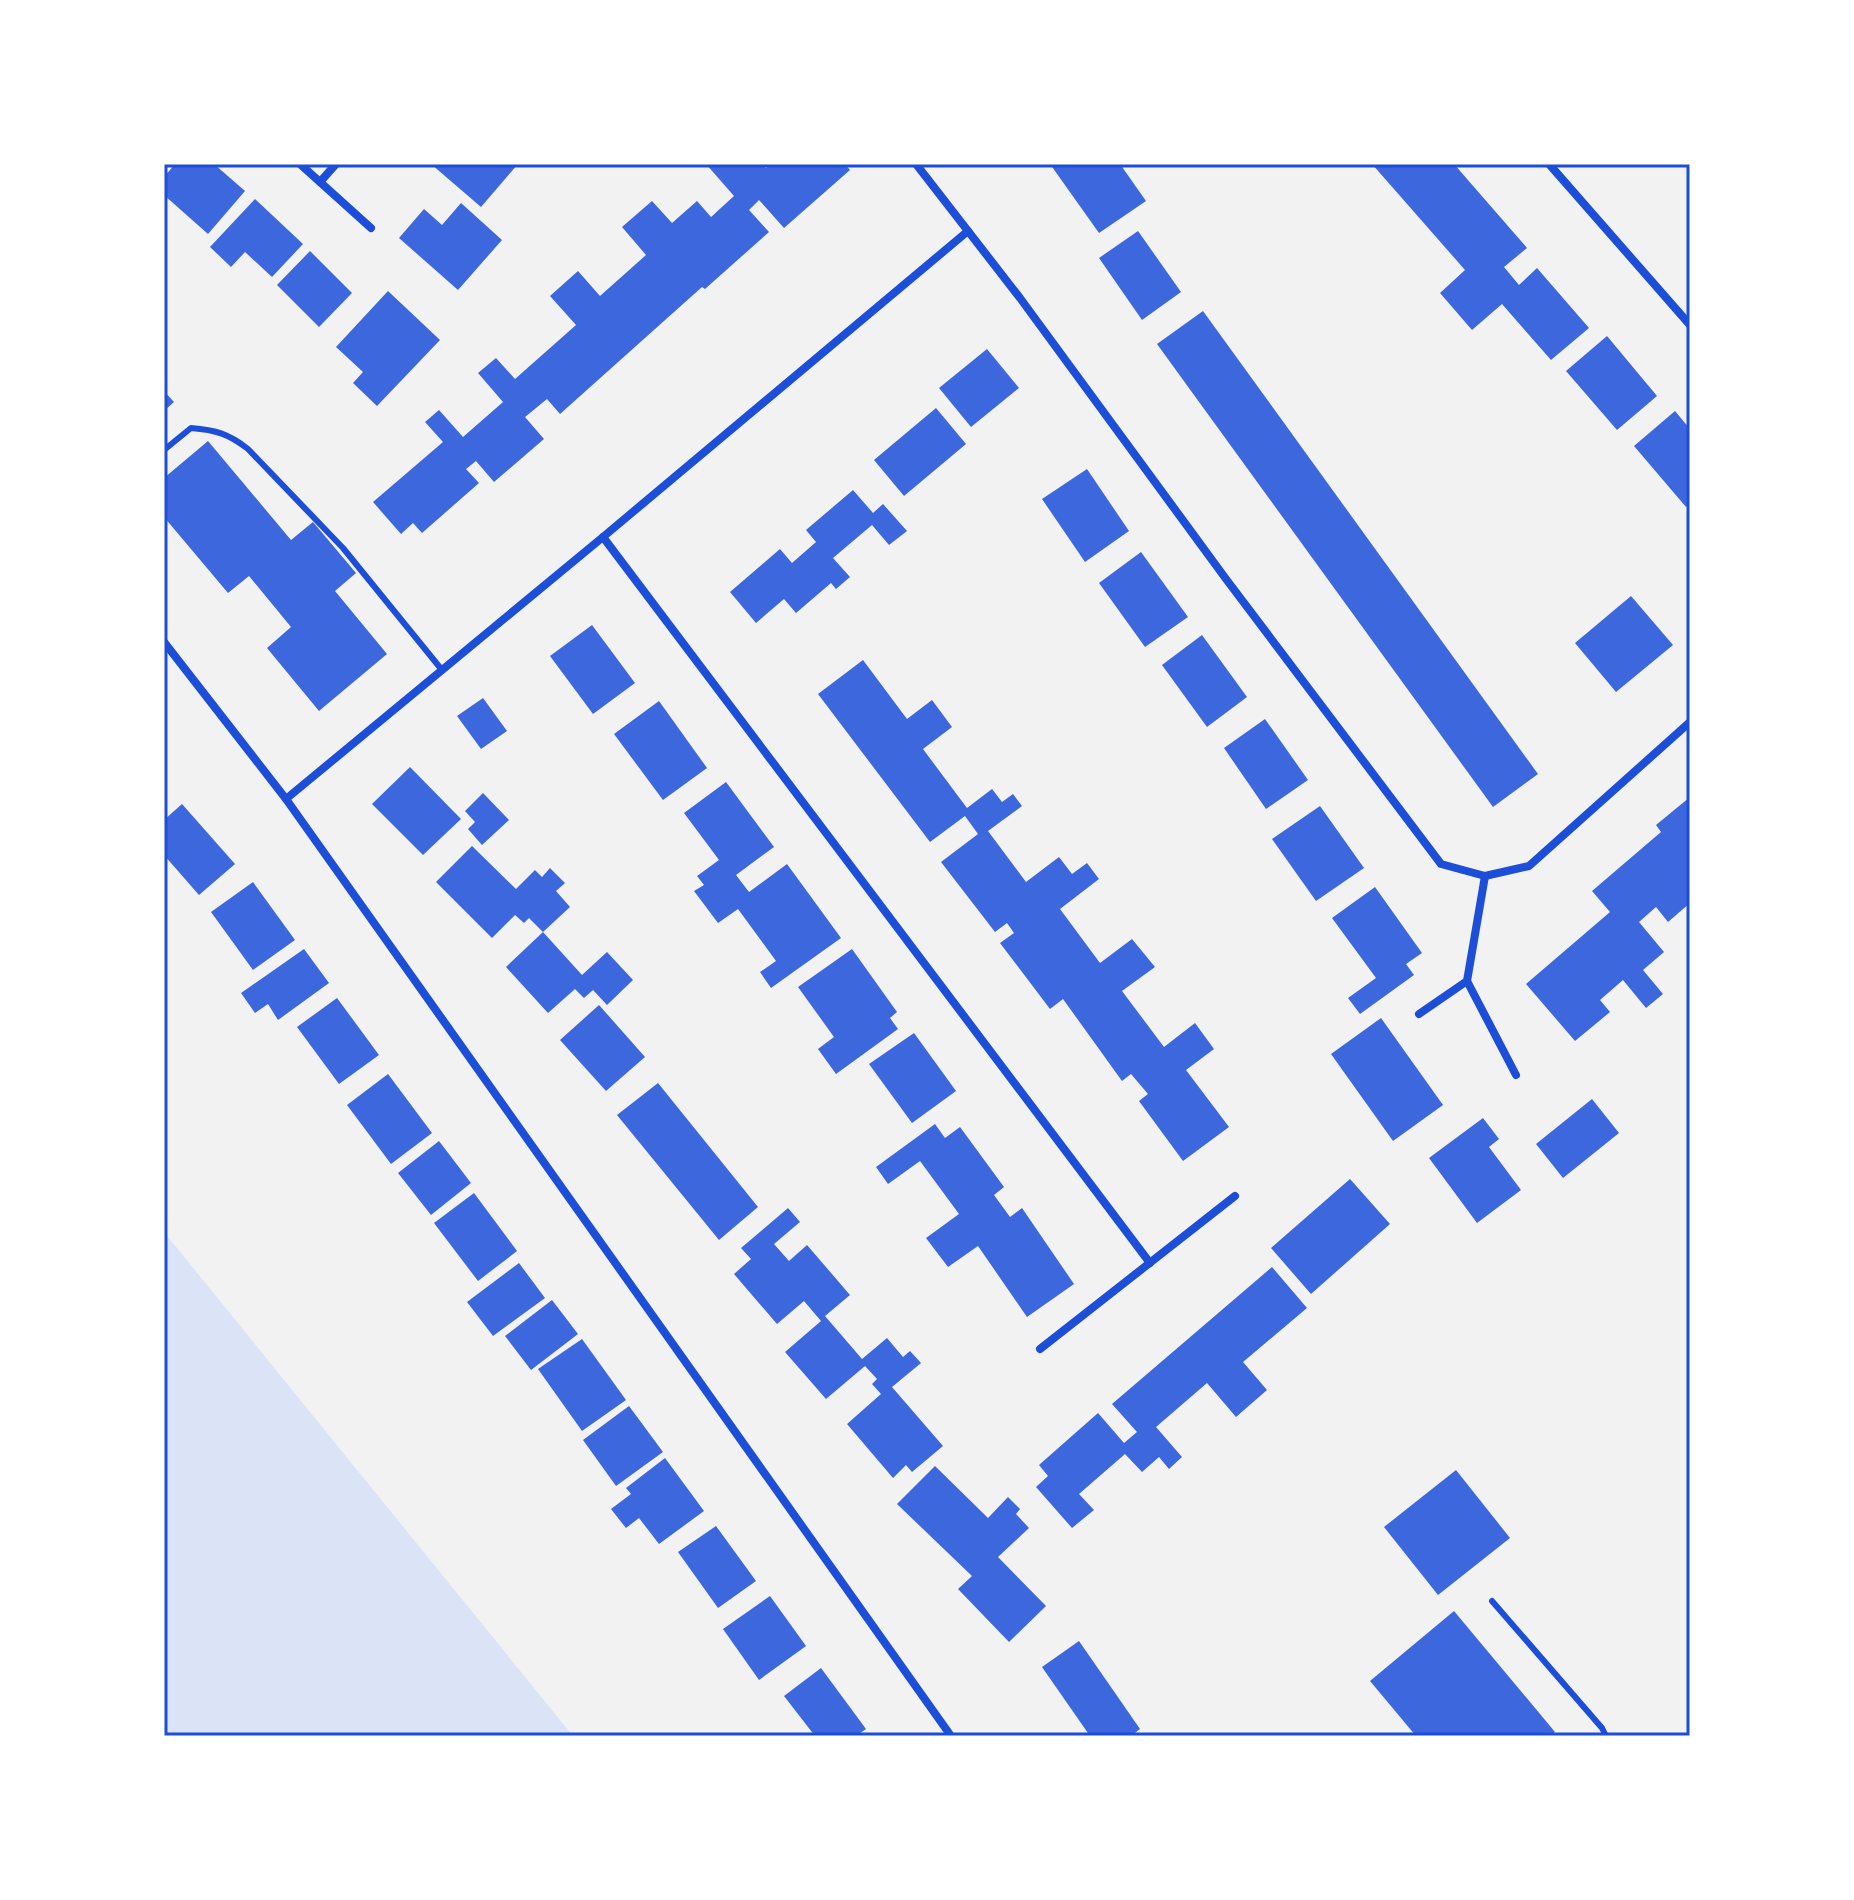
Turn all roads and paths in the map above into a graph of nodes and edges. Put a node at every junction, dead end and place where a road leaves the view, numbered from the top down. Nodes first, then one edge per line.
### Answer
1 (300, 164) edge
2 (336, 164) edge
3 (916, 164) edge
4 (1549, 164) edge
5 (320, 182) junction
6 (371, 228) dead end
7 (968, 231) junction
8 (1690, 325) edge
9 (164, 450) edge
10 (603, 537) junction
11 (164, 642) edge
12 (442, 670) junction
13 (1690, 722) edge
14 (286, 799) junction
15 (1485, 876) junction
16 (1467, 981) junction
17 (1419, 1014) dead end
18 (1516, 1075) dead end
19 (1235, 1196) dead end
20 (1150, 1263) junction
21 (1040, 1349) dead end
22 (1492, 1601) dead end
23 (951, 1736) edge
24 (1606, 1736) edge

1 - 5 street
2 - 5 street
3 - 7 street
4 - 8 street
5 - 6 street
7 - 10 street
7 - 15 street
9 - 12 lane
10 - 12 street
10 - 20 street
11 - 14 street
12 - 14 street
13 - 15 street
14 - 23 street
15 - 16 street
16 - 17 street
16 - 18 street
19 - 20 street
20 - 21 street
22 - 24 lane

